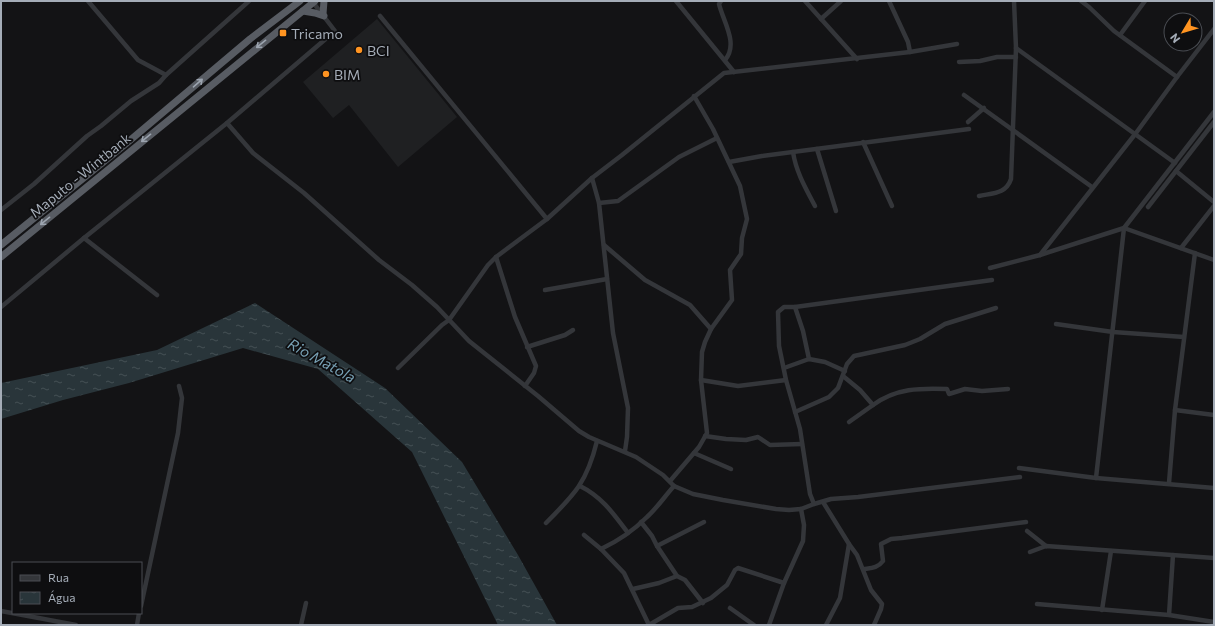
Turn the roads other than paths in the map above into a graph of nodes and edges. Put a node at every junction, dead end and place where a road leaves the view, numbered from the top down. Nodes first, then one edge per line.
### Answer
1 (88, 1) edge
2 (249, 1) edge
3 (300, 1) edge
4 (313, 1) edge
5 (324, 1) edge
6 (676, 1) edge
7 (720, 1) edge
8 (805, 1) edge
9 (840, 1) edge
10 (890, 1) edge
11 (1014, 1) edge
12 (1081, 1) edge
13 (1145, 1) edge
14 (303, 11) junction
15 (323, 15) junction
16 (380, 16) dead end
17 (821, 19) junction
18 (1214, 29) edge
19 (1120, 35) junction
20 (957, 44) dead end
21 (1016, 48) junction
22 (910, 52) junction
23 (1016, 57) junction
24 (857, 59) junction
25 (725, 60) junction
26 (960, 62) dead end
27 (734, 72) junction
28 (166, 75) junction
29 (1177, 77) junction
30 (964, 95) dead end
31 (694, 96) junction
32 (984, 108) junction
33 (1214, 112) edge
34 (227, 122) junction
35 (968, 122) dead end
36 (1214, 122) edge
37 (968, 129) dead end
38 (1013, 129) junction
39 (1136, 133) junction
40 (717, 138) junction
41 (864, 142) junction
42 (817, 149) junction
43 (793, 152) junction
44 (729, 162) junction
45 (1175, 163) junction
46 (1176, 171) junction
47 (592, 178) junction
48 (1092, 187) junction
49 (979, 196) dead end
50 (1214, 202) edge
51 (599, 203) junction
52 (815, 206) dead end
53 (892, 206) dead end
54 (1214, 206) edge
55 (1148, 207) dead end
56 (1, 210) edge
57 (836, 211) dead end
58 (547, 219) junction
59 (1124, 228) junction
60 (84, 238) junction
61 (1, 245) edge
62 (604, 245) junction
63 (1181, 248) junction
64 (1195, 253) junction
65 (1040, 255) junction
66 (1, 256) edge
67 (496, 257) junction
68 (1214, 260) edge
69 (990, 268) dead end
70 (607, 279) junction
71 (992, 280) dead end
72 (545, 290) dead end
73 (157, 295) dead end
74 (1, 307) edge
75 (795, 307) junction
76 (996, 308) dead end
77 (449, 320) junction
78 (1056, 324) dead end
79 (711, 329) junction
80 (573, 330) dead end
81 (1113, 332) junction
82 (1184, 338) junction
83 (527, 347) junction
84 (809, 359) junction
85 (398, 368) dead end
86 (784, 368) junction
87 (845, 371) junction
88 (843, 376) junction
89 (701, 380) junction
90 (786, 380) junction
91 (179, 386) dead end
92 (525, 386) junction
93 (1008, 389) dead end
94 (873, 405) junction
95 (1175, 410) junction
96 (795, 412) junction
97 (1214, 415) edge
98 (849, 422) dead end
99 (705, 436) junction
100 (597, 441) junction
101 (802, 444) junction
102 (625, 451) junction
103 (694, 453) junction
104 (1019, 468) dead end
105 (731, 469) dead end
106 (1020, 477) dead end
107 (1096, 478) junction
108 (670, 481) junction
109 (1169, 483) junction
110 (580, 486) junction
111 (674, 486) junction
112 (1214, 488) edge
113 (823, 502) junction
114 (814, 504) junction
115 (801, 509) junction
116 (641, 522) junction
117 (704, 522) dead end
118 (1026, 522) dead end
119 (546, 523) dead end
120 (1027, 531) dead end
121 (628, 533) junction
122 (584, 535) dead end
123 (849, 544) junction
124 (657, 546) junction
125 (1046, 546) junction
126 (601, 550) junction
127 (1111, 551) junction
128 (1030, 552) dead end
129 (1173, 555) junction
130 (1214, 558) edge
131 (864, 569) junction
132 (678, 576) junction
133 (784, 583) junction
134 (633, 589) junction
135 (142, 601) edge
136 (306, 603) dead end
137 (703, 603) junction
138 (1037, 604) dead end
139 (730, 608) dead end
140 (1102, 610) junction
141 (1, 611) edge
142 (12, 613) edge
143 (17, 614) edge
144 (139, 614) edge
145 (1169, 615) junction
146 (1214, 622) edge
147 (76, 625) edge
148 (137, 625) edge
149 (301, 625) edge
150 (649, 625) edge
151 (754, 625) edge
152 (769, 625) edge
153 (826, 625) edge
154 (874, 625) edge

1 - 28 street
2 - 28 street
61 -> 3 highway, Maputo - Wintbank
4 - 14 highway, Maputo - Wintbank
4 - 15 street
5 - 15 highway
6 - 25 street
7 - 25 street
8 - 17 street
9 - 17 street
10 - 22 street
11 - 21 street
12 - 19 street
13 - 19 street
14 - 15 highway
14 -> 66 highway, Maputo - Wintbank
15 - 34 street
16 - 58 street
17 - 24 street
18 - 29 street
19 - 29 street
20 - 22 street
21 - 23 street
21 - 39 street
22 - 24 street
23 - 26 street
23 - 38 street
24 - 27 street
25 - 27 street
27 - 31 street
28 - 56 street
29 - 39 street
30 - 32 street
31 - 40 street
31 - 47 street
32 - 35 street
32 - 38 street
33 - 45 street
34 - 60 street
34 - 77 street
36 - 46 street
37 - 41 street
38 - 48 street
38 - 49 street
39 - 45 street
39 - 48 street
40 - 44 street
40 - 51 street
41 - 42 street
41 - 53 street
42 - 43 street
42 - 57 street
43 - 44 street
43 - 52 street
44 - 79 street
45 - 59 street
46 - 50 street
46 - 55 street
47 - 51 street
47 - 58 street
48 - 65 street
51 - 62 street
54 - 63 street
58 - 67 street
59 - 63 street
59 - 65 street
59 - 81 street
60 - 73 street
60 - 74 street
62 - 70 street
62 - 79 street
63 - 64 street
64 - 68 street
64 - 82 street
65 - 69 street
67 - 77 street
67 - 83 street
70 - 72 street
70 - 102 street
71 - 75 street
75 - 84 street
75 - 86 street
76 - 87 street
77 - 85 street
77 - 92 street
78 - 81 street
79 - 89 street
80 - 83 street
81 - 82 street
81 - 107 street
82 - 95 street
83 - 92 street
84 - 86 street
84 - 87 street
86 - 90 street
87 - 88 street
88 - 94 street
88 - 96 street
89 - 90 street
89 - 99 street
90 - 96 street
91 - 135 street
92 - 100 street
93 - 94 street
94 - 98 street
95 - 97 street
95 - 109 street
96 - 101 street
99 - 101 street
99 - 103 street
100 - 102 street
100 - 110 street
101 - 114 street
102 - 108 street
103 - 105 street
103 - 108 street
104 - 107 street
106 - 113 street
107 - 109 street
108 - 111 street
109 - 112 street
110 - 119 street
110 - 121 street
111 - 115 street
111 - 116 street
113 - 114 street
113 - 123 street
114 - 115 street
115 - 133 street
116 - 121 street
116 - 124 street
117 - 124 street
118 - 131 street
120 - 125 street
121 - 126 street
122 - 126 street
123 - 131 street
123 - 153 street
124 - 132 street
125 - 127 street
125 - 128 street
126 - 134 street
127 - 129 street
127 - 140 street
129 - 130 street
129 - 145 street
131 - 154 street
132 - 134 street
132 - 137 street
133 - 137 street
133 - 152 street
134 - 150 street
136 - 149 street
137 - 150 street
138 - 140 street
139 - 151 street
140 - 145 street
141 - 142 street
143 - 147 street
144 - 148 street
145 - 146 street

